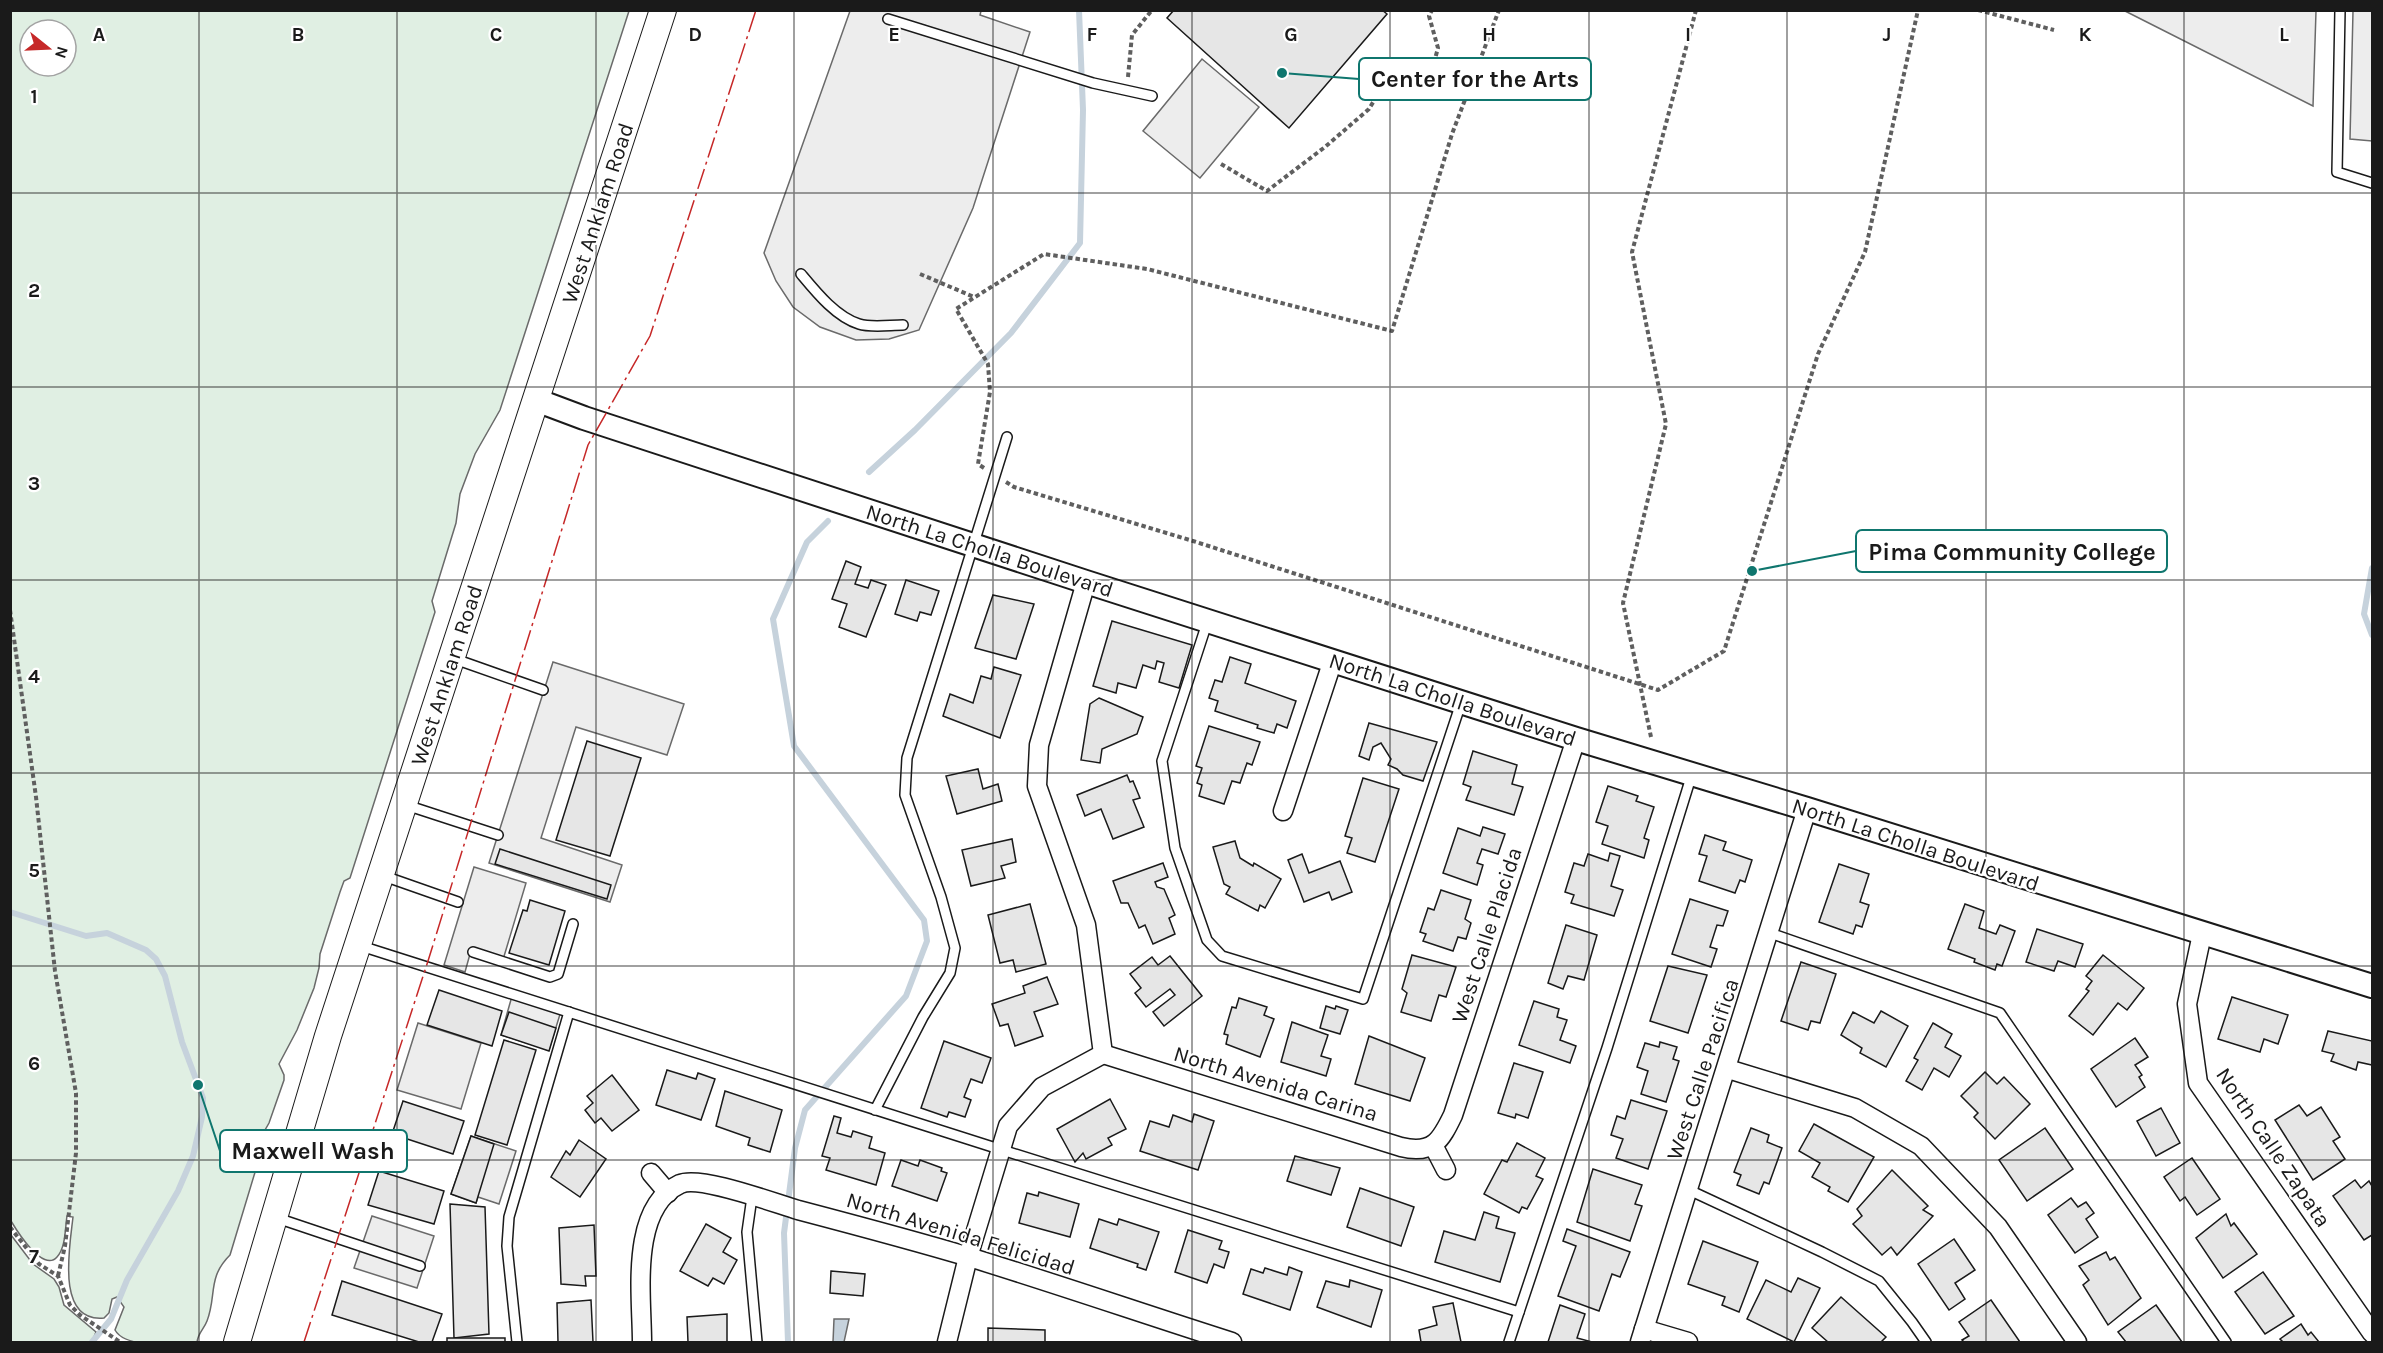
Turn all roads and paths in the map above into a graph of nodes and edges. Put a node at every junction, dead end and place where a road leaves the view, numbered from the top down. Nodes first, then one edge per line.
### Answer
1 (663, 10) edge
2 (1152, 10) edge
3 (1432, 10) edge
4 (1499, 10) edge
5 (1696, 10) edge
6 (1918, 10) edge
7 (1978, 10) edge
8 (2340, 10) edge
9 (888, 19) dead end
10 (2054, 30) dead end
11 (1126, 90) junction
12 (1152, 96) dead end
13 (1221, 164) dead end
14 (2373, 183) edge
15 (801, 274) dead end
16 (920, 274) dead end
17 (974, 297) junction
18 (903, 325) dead end
19 (536, 400) junction
20 (1007, 437) dead end
21 (995, 475) junction
22 (973, 545) junction
23 (1086, 582) junction
24 (10, 610) edge
25 (1208, 620) junction
26 (452, 658) junction
27 (1333, 660) junction
28 (1641, 685) junction
29 (543, 690) dead end
30 (1461, 702) junction
31 (1652, 737) dead end
32 (1576, 739) junction
33 (1692, 774) junction
34 (404, 804) junction
35 (1807, 809) junction
36 (1282, 811) dead end
37 (498, 835) dead end
38 (381, 875) junction
39 (458, 902) dead end
40 (573, 924) dead end
41 (1770, 933) junction
42 (2202, 934) junction
43 (358, 945) junction
44 (472, 952) dead end
45 (2373, 986) edge
46 (569, 1012) junction
47 (1102, 1054) junction
48 (1728, 1069) junction
49 (874, 1110) junction
50 (1435, 1144) junction
51 (999, 1149) junction
52 (1446, 1170) dead end
53 (651, 1173) dead end
54 (672, 1190) junction
55 (1689, 1190) junction
56 (752, 1197) junction
57 (275, 1217) junction
58 (10, 1227) edge
59 (968, 1257) junction
60 (420, 1266) dead end
61 (58, 1276) junction
62 (1519, 1312) junction
63 (2373, 1333) edge
64 (1642, 1336) edge
65 (120, 1342) edge
66 (237, 1342) edge
67 (517, 1342) edge
68 (642, 1342) edge
69 (757, 1342) edge
70 (947, 1342) edge
71 (1232, 1342) edge
72 (1509, 1342) edge
73 (1688, 1342) edge
74 (1926, 1342) edge
75 (2077, 1342) edge
76 (2226, 1342) edge

1 - 19 main road, West Anklam Road
2 - 11 path
3 - 13 path
4 - 17 path
5 - 28 path
6 - 28 path
7 - 10 path
8 - 14 lane
9 - 11 lane
11 - 12 lane
15 - 18 lane
16 - 17 path
17 - 21 path
19 - 22 street, North La Cholla Boulevard
19 - 26 main road, West Anklam Road
20 - 21 lane
21 - 22 lane
21 - 28 path
22 - 23 street, North La Cholla Boulevard
22 - 49 lane
23 - 25 street, North La Cholla Boulevard
23 - 47 street
24 - 61 path
25 - 27 street, North La Cholla Boulevard
25 - 30 lane
26 - 29 lane
26 - 34 main road, West Anklam Road
27 - 30 street, North La Cholla Boulevard
27 - 36 street
28 - 31 path
30 - 32 street, North La Cholla Boulevard
32 - 33 street, North La Cholla Boulevard
32 - 50 street, West Calle Placida
33 - 35 street, North La Cholla Boulevard
33 - 62 lane
34 - 37 lane
34 - 38 main road, West Anklam Road
35 - 41 street, West Calle Pacifica
35 - 42 street, North La Cholla Boulevard
38 - 39 lane
38 - 43 main road, West Anklam Road
40 - 44 lane
41 - 48 street, West Calle Pacifica
41 - 76 lane
42 - 45 street, North La Cholla Boulevard
42 - 63 street, North Calle Zapata
43 - 46 lane
43 - 57 main road, West Anklam Road
46 - 49 lane
46 - 67 lane
47 - 50 street, North Avenida Carina
47 - 51 street
48 - 55 street, West Calle Pacifica
48 - 75 street
49 - 51 lane
50 - 52 street
51 - 59 street
51 - 62 lane
53 - 54 street
54 - 56 street, North Avenida Felicidad
54 - 68 street
55 - 64 street, West Calle Pacifica
55 - 74 lane
56 - 59 street, North Avenida Felicidad
56 - 69 lane
57 - 60 lane
57 - 66 main road, West Anklam Road
58 - 61 path
59 - 70 street
59 - 71 street, North Avenida Felicidad
61 - 65 path
62 - 72 lane
64 - 73 street

